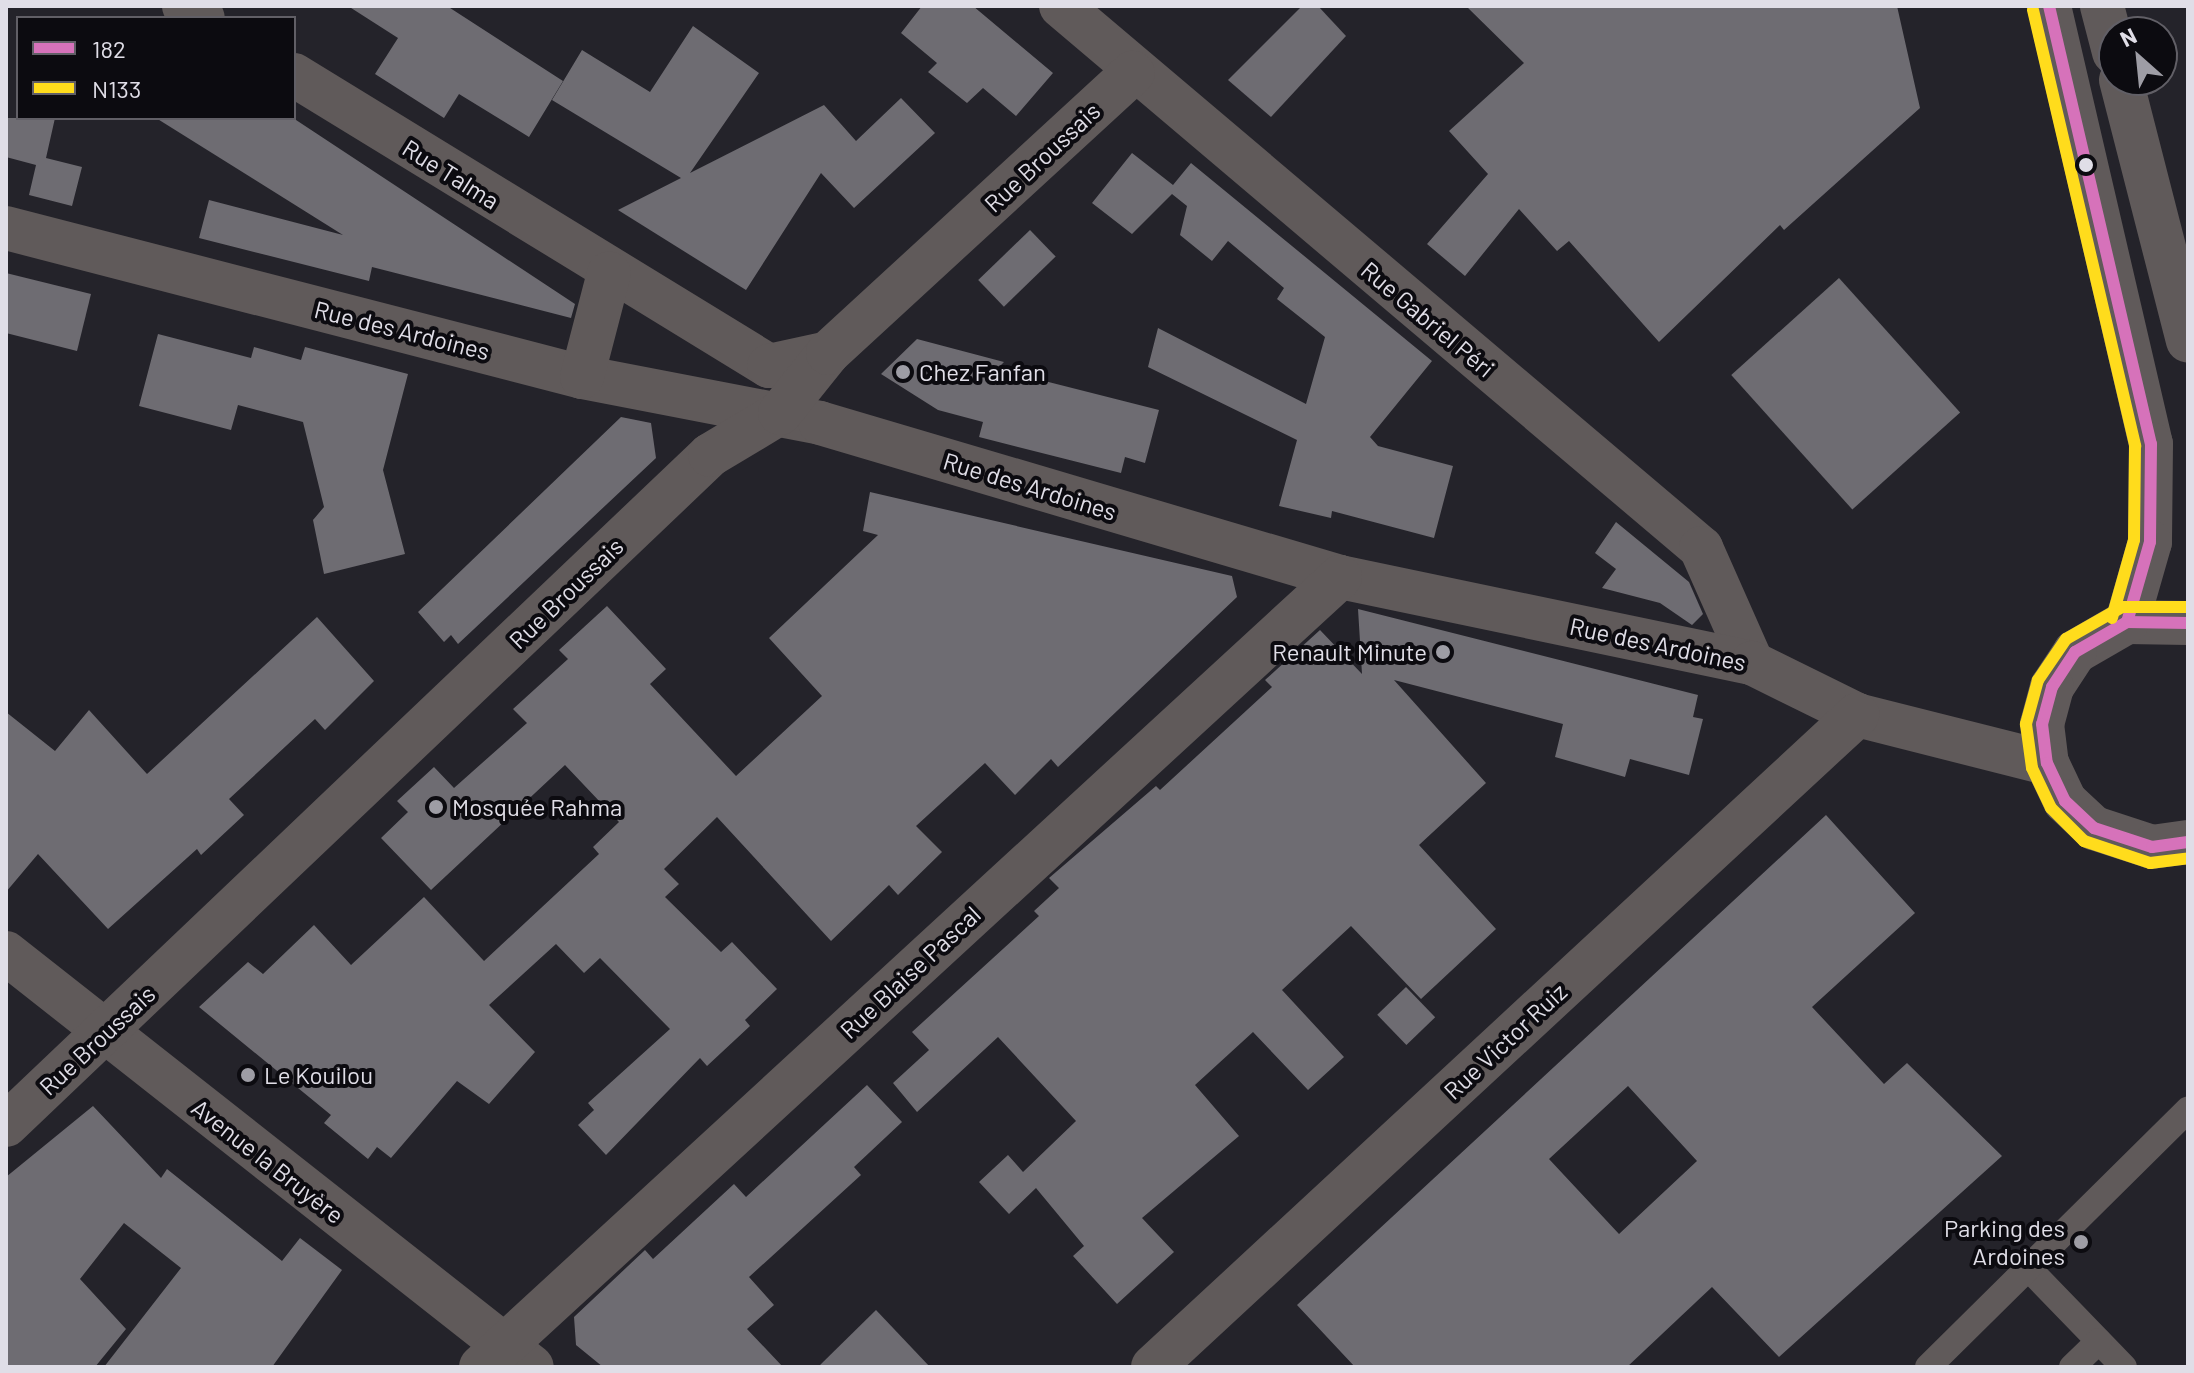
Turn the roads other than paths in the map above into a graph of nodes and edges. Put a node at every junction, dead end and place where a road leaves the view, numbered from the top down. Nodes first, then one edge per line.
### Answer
1 (1061, 6) edge
2 (2049, 6) edge
3 (1133, 73) junction
4 (296, 76) edge
5 (2125, 96) edge
6 (6, 228) edge
7 (609, 273) junction
8 (2188, 341) edge
9 (828, 353) junction
10 (582, 377) junction
11 (780, 413) junction
12 (1340, 577) junction
13 (2127, 622) junction
14 (2188, 623) edge
15 (1752, 663) junction
16 (1857, 715) junction
17 (2047, 763) junction
18 (2185, 852) edge
19 (6, 953) edge
20 (106, 1033) junction
21 (2188, 1110) edge
22 (6, 1125) edge
23 (2030, 1270) junction
24 (2099, 1341) junction
25 (506, 1360) edge
26 (1153, 1367) edge
27 (1928, 1367) edge
28 (2072, 1367) edge
29 (2124, 1367) edge

1 - 3 street, Rue Gabriel Péri
2 - 13 street
3 - 9 street, Rue Broussais
3 - 15 street, Rue Gabriel Péri
4 - 7 street, Rue Talma
5 - 8 street
6 - 10 street, Rue des Ardoines
7 - 9 street, Rue Talma
7 - 10 street
9 - 11 street, Rue Broussais
10 - 11 street, Rue des Ardoines
11 - 12 street, Rue des Ardoines
11 - 20 street, Rue Broussais
12 - 15 street, Rue des Ardoines
12 - 25 street, Rue Blaise Pascal
13 - 14 street
13 - 17 street
15 - 16 street, Rue des Ardoines
16 - 17 street, Rue des Ardoines
16 - 26 street, Rue Victor Ruiz
17 - 18 street
19 - 20 street, Avenue la Bruyère
20 - 22 street, Rue Broussais
20 - 25 street, Avenue la Bruyère
21 - 23 lane
23 - 24 lane
23 - 27 lane
24 - 28 lane
24 - 29 lane

